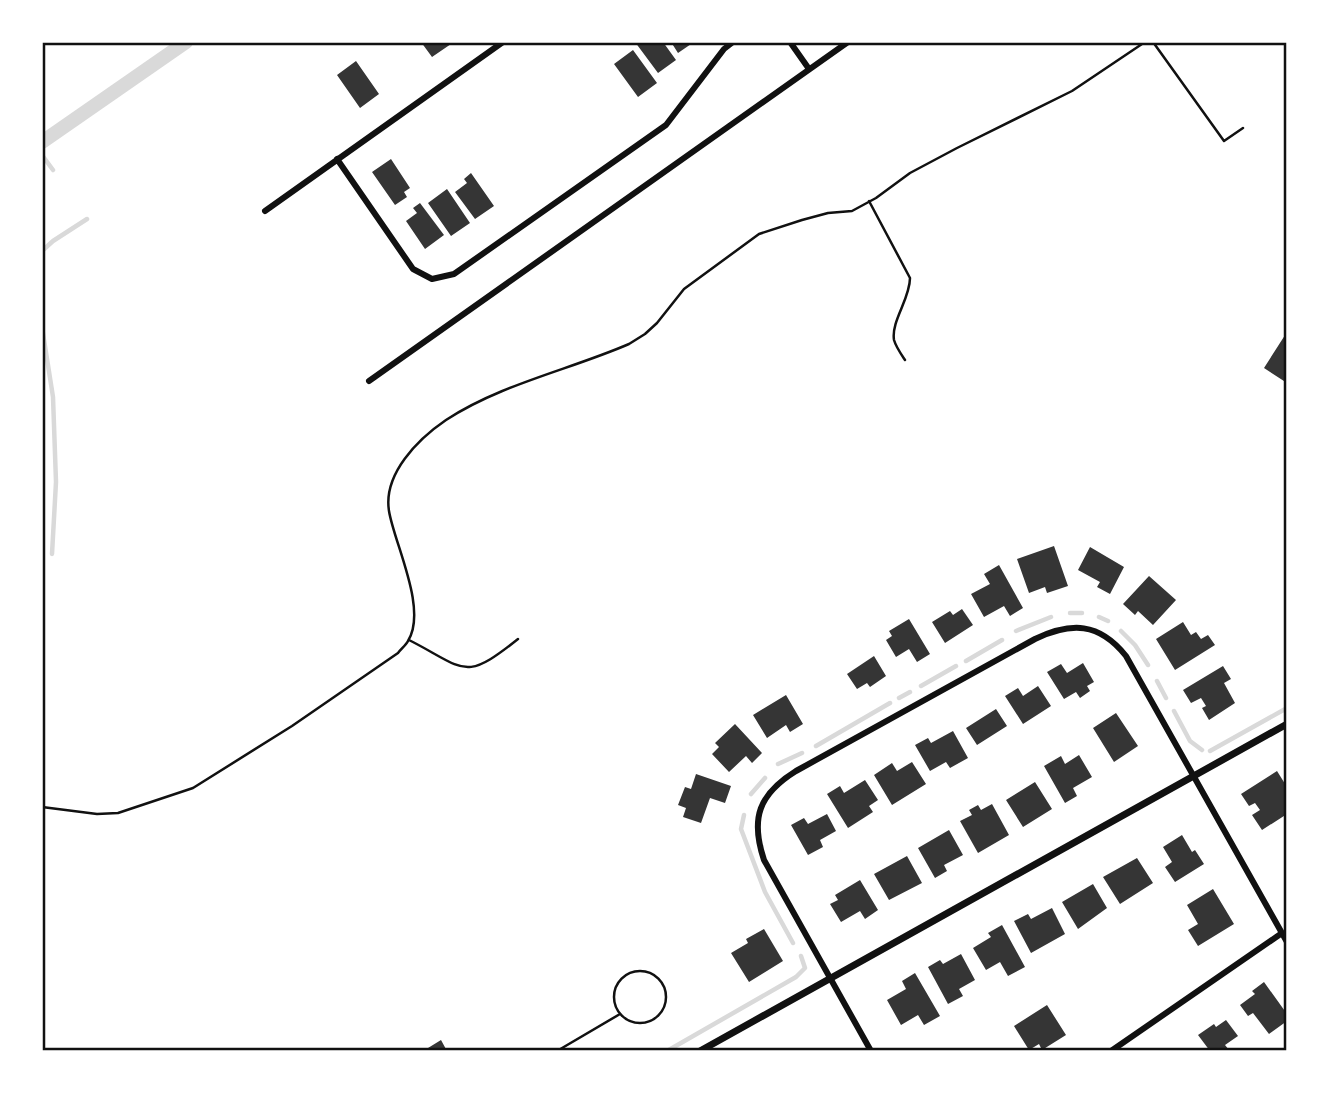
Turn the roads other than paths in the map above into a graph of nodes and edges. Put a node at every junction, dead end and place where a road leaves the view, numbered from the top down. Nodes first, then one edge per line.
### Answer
1 (503, 42) edge
2 (733, 42) edge
3 (790, 42) edge
4 (848, 42) edge
5 (1145, 42) edge
6 (1153, 42) edge
7 (809, 69) junction
8 (1242, 128) dead end
9 (337, 159) junction
10 (869, 201) junction
11 (265, 211) dead end
12 (905, 360) dead end
13 (369, 381) dead end
14 (518, 639) dead end
15 (409, 640) junction
16 (1287, 723) edge
17 (1195, 777) junction
18 (42, 807) edge
19 (1282, 933) junction
20 (1287, 942) edge
21 (829, 978) junction
22 (620, 1014) junction
23 (557, 1051) edge
24 (700, 1051) edge
25 (871, 1051) edge
26 (1111, 1051) edge

1 - 9 street
2 - 9 street
3 - 7 street
4 - 7 street
5 - 10 lane
6 - 8 lane
7 - 13 street
9 - 11 street
10 - 12 lane
10 - 15 lane
14 - 15 lane
15 - 18 lane
16 - 17 street
17 - 19 street
17 - 21 street
17 - 21 street
19 - 20 street
19 - 26 street
21 - 24 street
21 - 25 street
22 - 22 lane
22 - 23 lane

